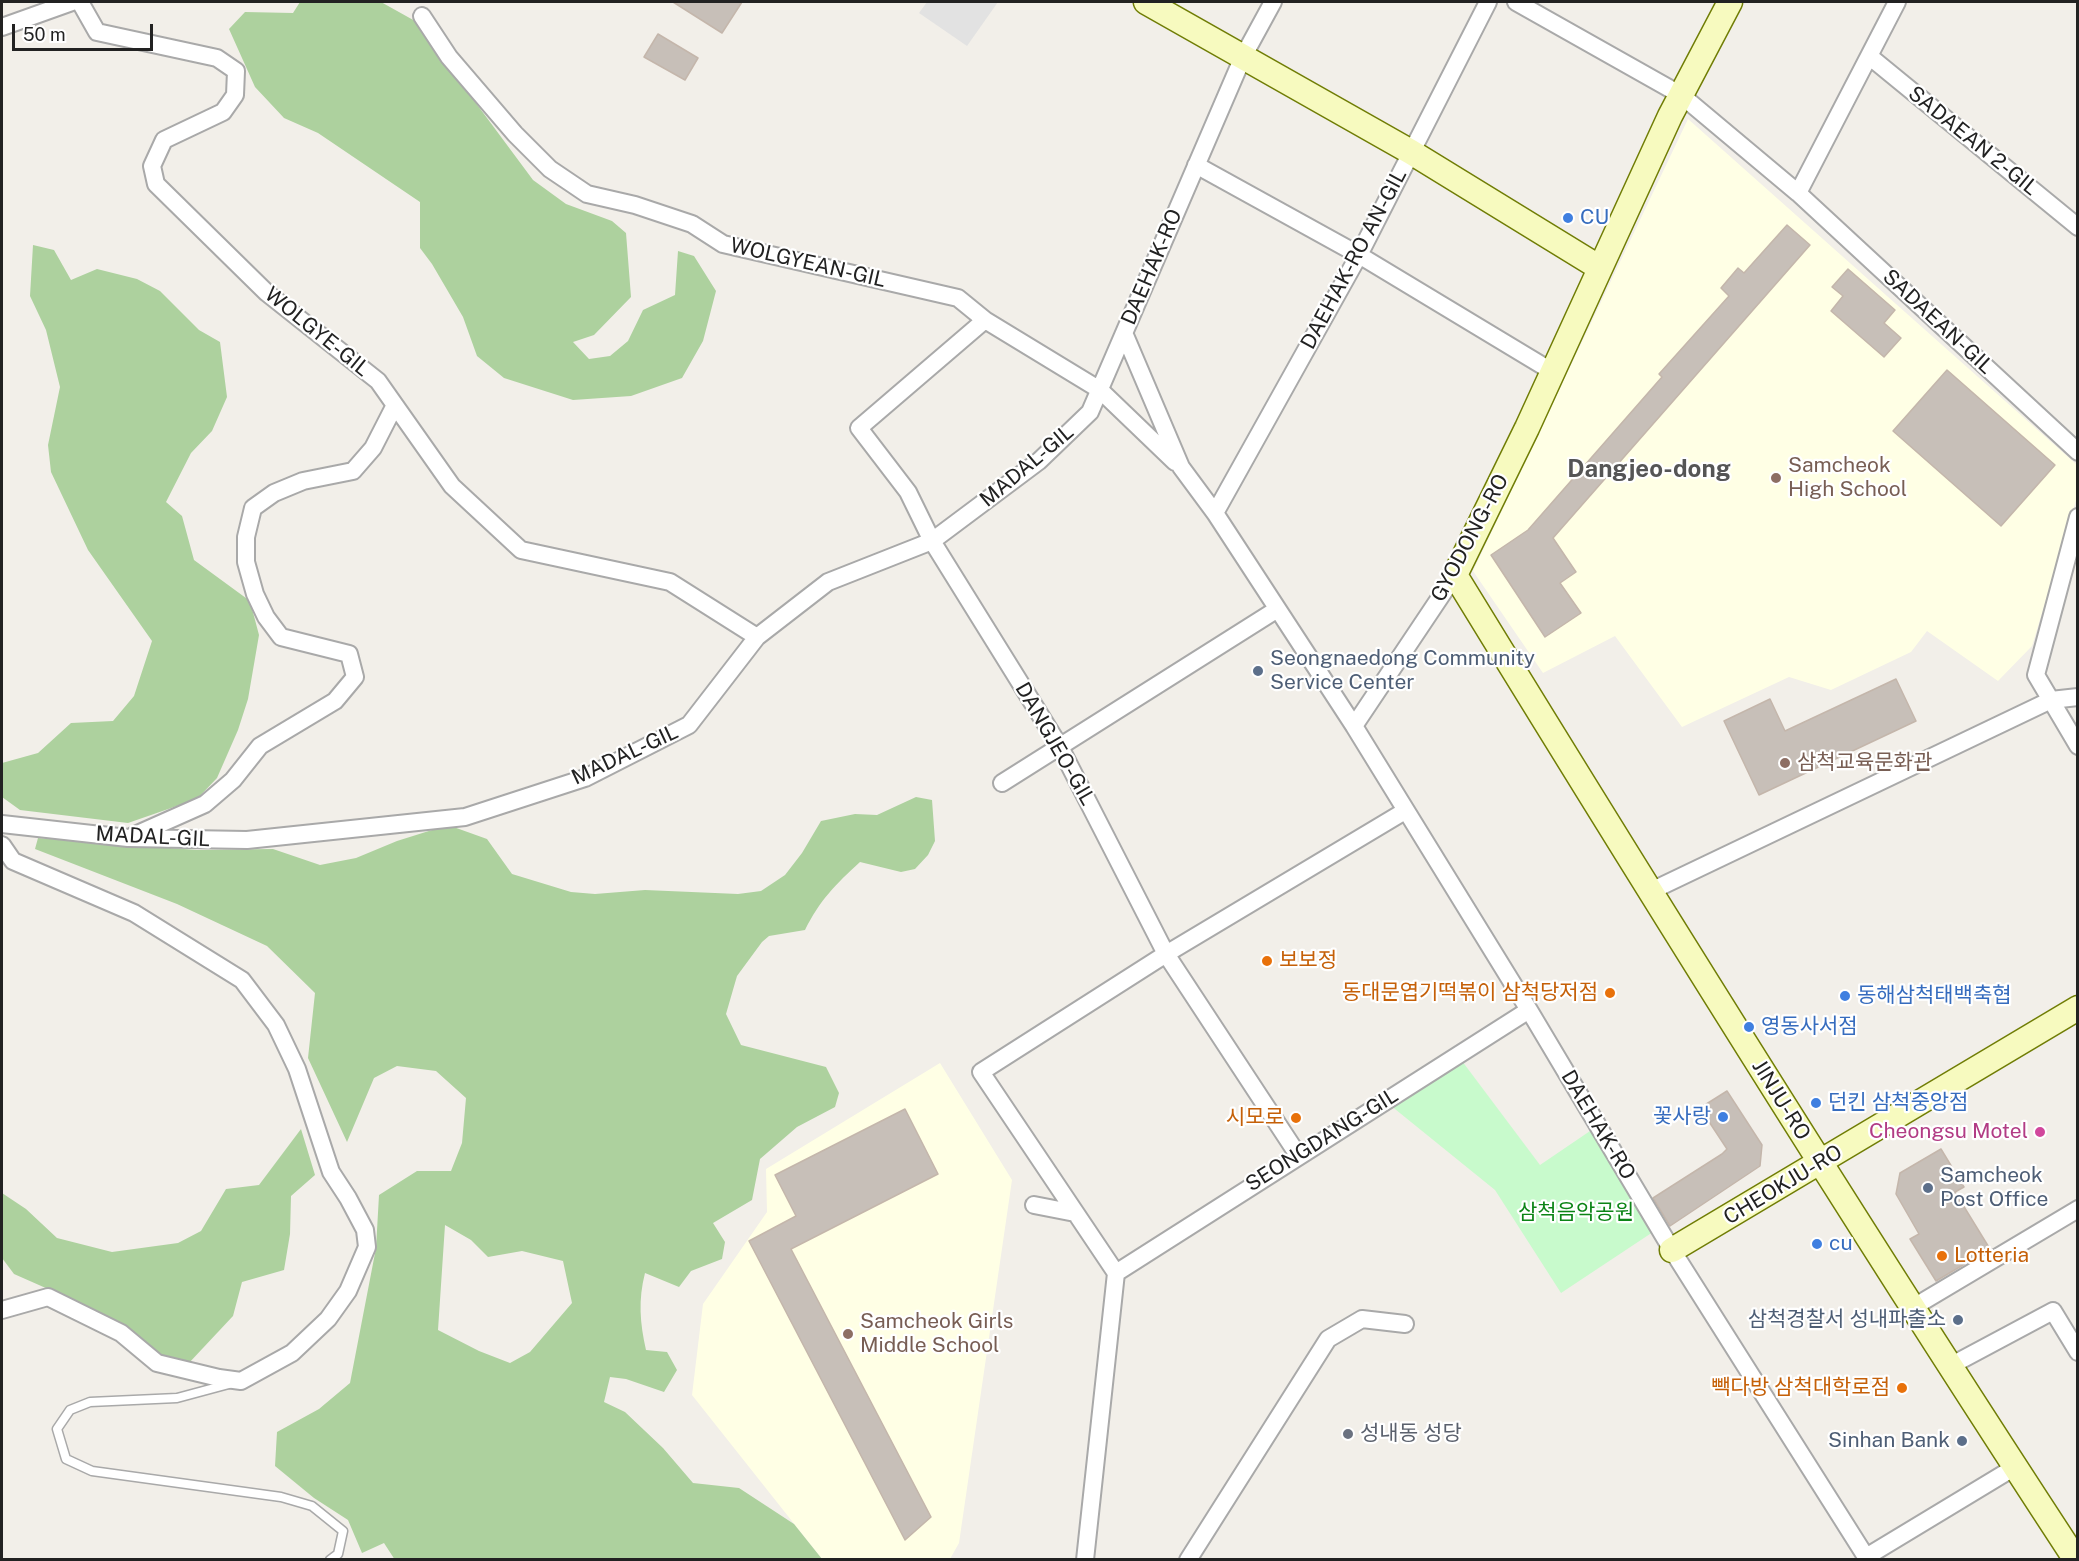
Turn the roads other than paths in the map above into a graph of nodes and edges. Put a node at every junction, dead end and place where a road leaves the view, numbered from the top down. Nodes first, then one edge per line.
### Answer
1 (72, 2) edge
2 (80, 2) edge
3 (1146, 2) edge
4 (1273, 2) edge
5 (1488, 2) edge
6 (1516, 2) edge
7 (1730, 2) edge
8 (1897, 2) edge
9 (422, 16) dead end
10 (2, 27) edge
11 (1869, 56) junction
12 (1243, 57) junction
13 (1681, 95) junction
14 (1411, 152) junction
15 (1196, 165) junction
16 (1798, 194) junction
17 (2078, 227) edge
18 (1359, 255) junction
19 (1600, 268) junction
20 (986, 320) junction
21 (1124, 333) junction
22 (1553, 372) junction
23 (1100, 390) junction
24 (395, 405) junction
25 (2078, 452) edge
26 (1181, 467) junction
27 (1215, 513) junction
28 (2078, 516) edge
29 (932, 541) junction
30 (1455, 575) junction
31 (1276, 610) junction
32 (757, 637) junction
33 (2078, 697) edge
34 (2051, 700) junction
35 (1354, 726) junction
36 (2078, 746) edge
37 (1060, 747) junction
38 (1002, 783) dead end
39 (1405, 811) junction
40 (2, 824) edge
41 (128, 838) junction
42 (2, 845) edge
43 (1649, 892) junction
44 (1166, 954) junction
45 (2078, 1008) edge
46 (1529, 1010) junction
47 (1298, 1155) junction
48 (1821, 1163) junction
49 (1034, 1205) dead end
50 (2078, 1209) edge
51 (1076, 1213) junction
52 (1672, 1250) junction
53 (1116, 1273) junction
54 (1912, 1308) junction
55 (2, 1310) edge
56 (1405, 1324) dead end
57 (2078, 1352) edge
58 (1950, 1366) junction
59 (241, 1381) junction
60 (2015, 1467) junction
61 (1867, 1558) edge
62 (330, 1560) edge
63 (1085, 1560) edge
64 (1188, 1560) edge
65 (2076, 1560) edge

1 - 10 street
2 - 24 street, WOLGYE-GIL
3 - 12 street
4 - 12 street, DAEHAK-RO
5 - 14 street, DAEHAK-RO AN-GIL
6 - 13 street
7 - 13 street, GYODONG-RO
8 - 11 street
9 - 20 street, WOLGYEAN-GIL
11 - 16 street
11 - 17 street, SADAEAN 2-GIL
12 - 14 street
12 - 15 street, DAEHAK-RO
13 - 16 street
13 - 19 street, GYODONG-RO
14 - 18 street, DAEHAK-RO AN-GIL
14 - 19 street
15 - 18 street
15 - 21 street, DAEHAK-RO
16 - 25 street, SADAEAN-GIL
18 - 22 street
18 - 27 street, DAEHAK-RO AN-GIL
19 - 22 street, GYODONG-RO
20 - 23 street, WOLGYEAN-GIL
20 - 29 street
21 - 23 street, MADAL-GIL
21 - 26 street, DAEHAK-RO
22 - 30 street, GYODONG-RO
23 - 26 street, DAEHAK-RO
23 - 29 street, MADAL-GIL
24 - 32 street, WOLGYE-GIL
24 - 41 street
26 - 27 street, DAEHAK-RO
27 - 31 street, DAEHAK-RO
28 - 34 street
29 - 32 street, MADAL-GIL
29 - 37 street, DANGJEO-GIL
30 - 35 street, GYODONG-RO
30 - 43 street, JINJU-RO
31 - 35 street, DAEHAK-RO
31 - 37 street
32 - 41 street, MADAL-GIL
33 - 34 street
34 - 36 street
34 - 43 street
35 - 39 street, DAEHAK-RO
37 - 38 street
37 - 44 street, DANGJEO-GIL
39 - 44 street
39 - 46 street, DAEHAK-RO
40 - 41 street, MADAL-GIL
42 - 59 street
43 - 48 street, JINJU-RO
44 - 47 street, DANGJEO-GIL
44 - 51 street
45 - 48 street, CHEOKJU-RO
46 - 47 street, SEONGDANG-GIL
46 - 52 street, DAEHAK-RO
47 - 53 street, SEONGDANG-GIL
48 - 52 street, CHEOKJU-RO
48 - 54 street, JINJU-RO
49 - 51 street
50 - 54 street
51 - 53 street
52 - 61 street, DAEHAK-RO
53 - 63 street
54 - 58 street, JINJU-RO
55 - 59 street
56 - 64 street
57 - 58 street
58 - 60 street, JINJU-RO
59 - 62 lane
60 - 61 street
60 - 65 street, JINJU-RO

